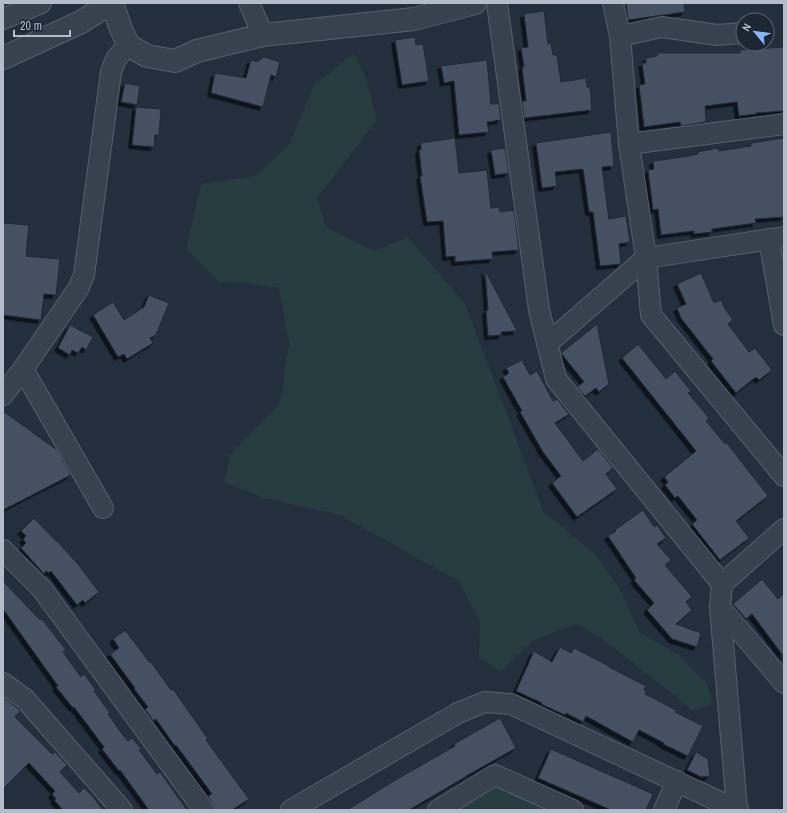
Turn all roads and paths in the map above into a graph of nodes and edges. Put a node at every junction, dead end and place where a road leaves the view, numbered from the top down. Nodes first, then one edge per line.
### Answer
1 (40, 3) edge
2 (112, 3) edge
3 (249, 3) edge
4 (475, 3) edge
5 (498, 3) edge
6 (613, 3) edge
7 (3, 19) edge
8 (735, 34) edge
9 (263, 36) junction
10 (620, 36) junction
11 (128, 44) junction
12 (3, 58) edge
13 (784, 124) edge
14 (629, 144) junction
15 (776, 238) edge
16 (646, 258) junction
17 (784, 325) edge
18 (547, 344) junction
19 (24, 369) junction
20 (3, 395) edge
21 (784, 476) edge
22 (103, 508) dead end
23 (784, 529) edge
24 (3, 550) edge
25 (722, 584) junction
26 (720, 607) junction
27 (3, 683) edge
28 (784, 683) edge
29 (677, 781) junction
30 (122, 810) edge
31 (204, 810) edge
32 (291, 810) edge
33 (438, 810) edge
34 (573, 810) edge
35 (664, 810) edge
36 (737, 810) edge

1 - 7 street
2 - 11 street
2 - 12 street
3 - 9 street
4 - 9 street
5 - 18 street
6 - 10 street
8 - 10 street
9 - 11 street
10 - 14 street
11 - 19 street
13 - 14 street
14 - 16 street
15 - 16 street
15 - 17 street
16 - 18 street
16 - 21 street
18 - 25 street
19 - 20 street
19 - 22 street
23 - 25 street
24 - 31 street
25 - 26 street
26 - 28 street
26 - 36 street
27 - 30 street
29 - 32 street
29 - 35 street
29 - 36 street
33 - 34 street

